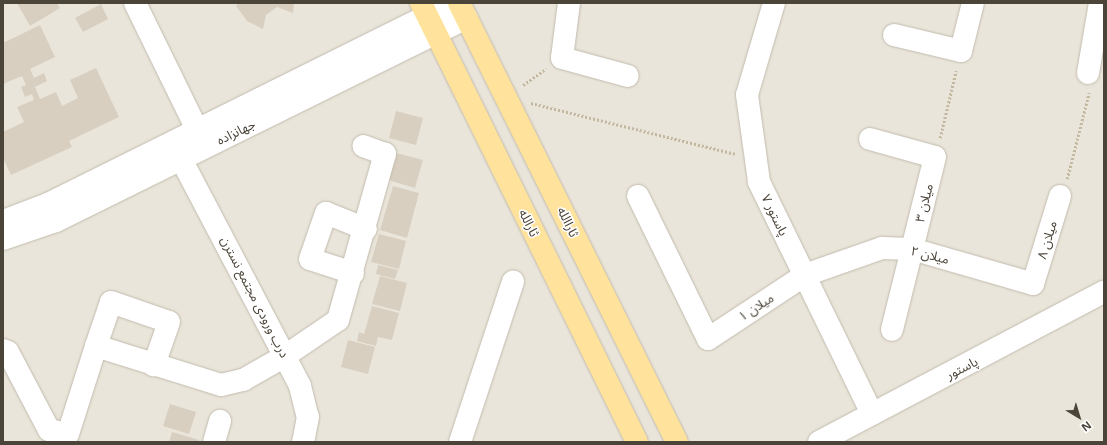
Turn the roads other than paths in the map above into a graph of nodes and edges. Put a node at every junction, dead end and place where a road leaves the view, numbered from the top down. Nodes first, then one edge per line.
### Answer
1 (134, 3) edge
2 (569, 3) edge
3 (774, 3) edge
4 (973, 3) edge
5 (1100, 3) edge
6 (459, 8) edge
7 (428, 17) edge
8 (894, 35) dead end
9 (1088, 73) road end
10 (628, 76) dead end
11 (201, 139) junction
12 (870, 139) dead end
13 (363, 146) dead end
14 (181, 159) junction
15 (638, 196) dead end
16 (1060, 196) road end
17 (3, 221) edge
18 (366, 229) junction
19 (3, 239) edge
20 (912, 249) junction
21 (353, 273) junction
22 (805, 275) junction
23 (513, 282) dead end
24 (1033, 284) joint
25 (1104, 292) edge
26 (892, 330) dead end
27 (96, 346) junction
28 (3, 350) edge
29 (285, 356) junction
30 (154, 365) junction
31 (872, 414) junction
32 (220, 421) dead end
33 (214, 442) edge
34 (303, 442) edge
35 (461, 442) edge
36 (637, 442) edge
37 (677, 442) edge
38 (819, 442) edge

1 - 11 street
2 - 10 street
3 - 22 street, پاستور ۷
4 - 8 street
5 - 9 street
6 - 7 street, جهانزاده
6 - 37 main road, ثاراالله
7 - 11 street, جهانزاده
7 - 36 main road, ثارالله
11 - 14 street, جهانزاده
11 - 17 street, جهانزاده
12 - 20 street, میلان ۳
13 - 18 street
14 - 19 street, جهانزاده
14 - 29 street, درب ورودی مجتمع نسترن
15 - 22 street, میلان ۱
16 - 24 street, میلان ۸
18 - 21 street
18 - 21 street
20 - 22 street, میلان ۲
20 - 24 street, میلان ۲
20 - 26 street, میلان ۳
21 - 29 street
22 - 31 street, پاستور ۷
23 - 35 street
25 - 31 street, پاستور
27 - 28 street
27 - 30 street
27 - 30 street
29 - 30 street
29 - 34 street, درب ورودی مجتمع نسترن
31 - 38 street, پاستور
32 - 33 street

